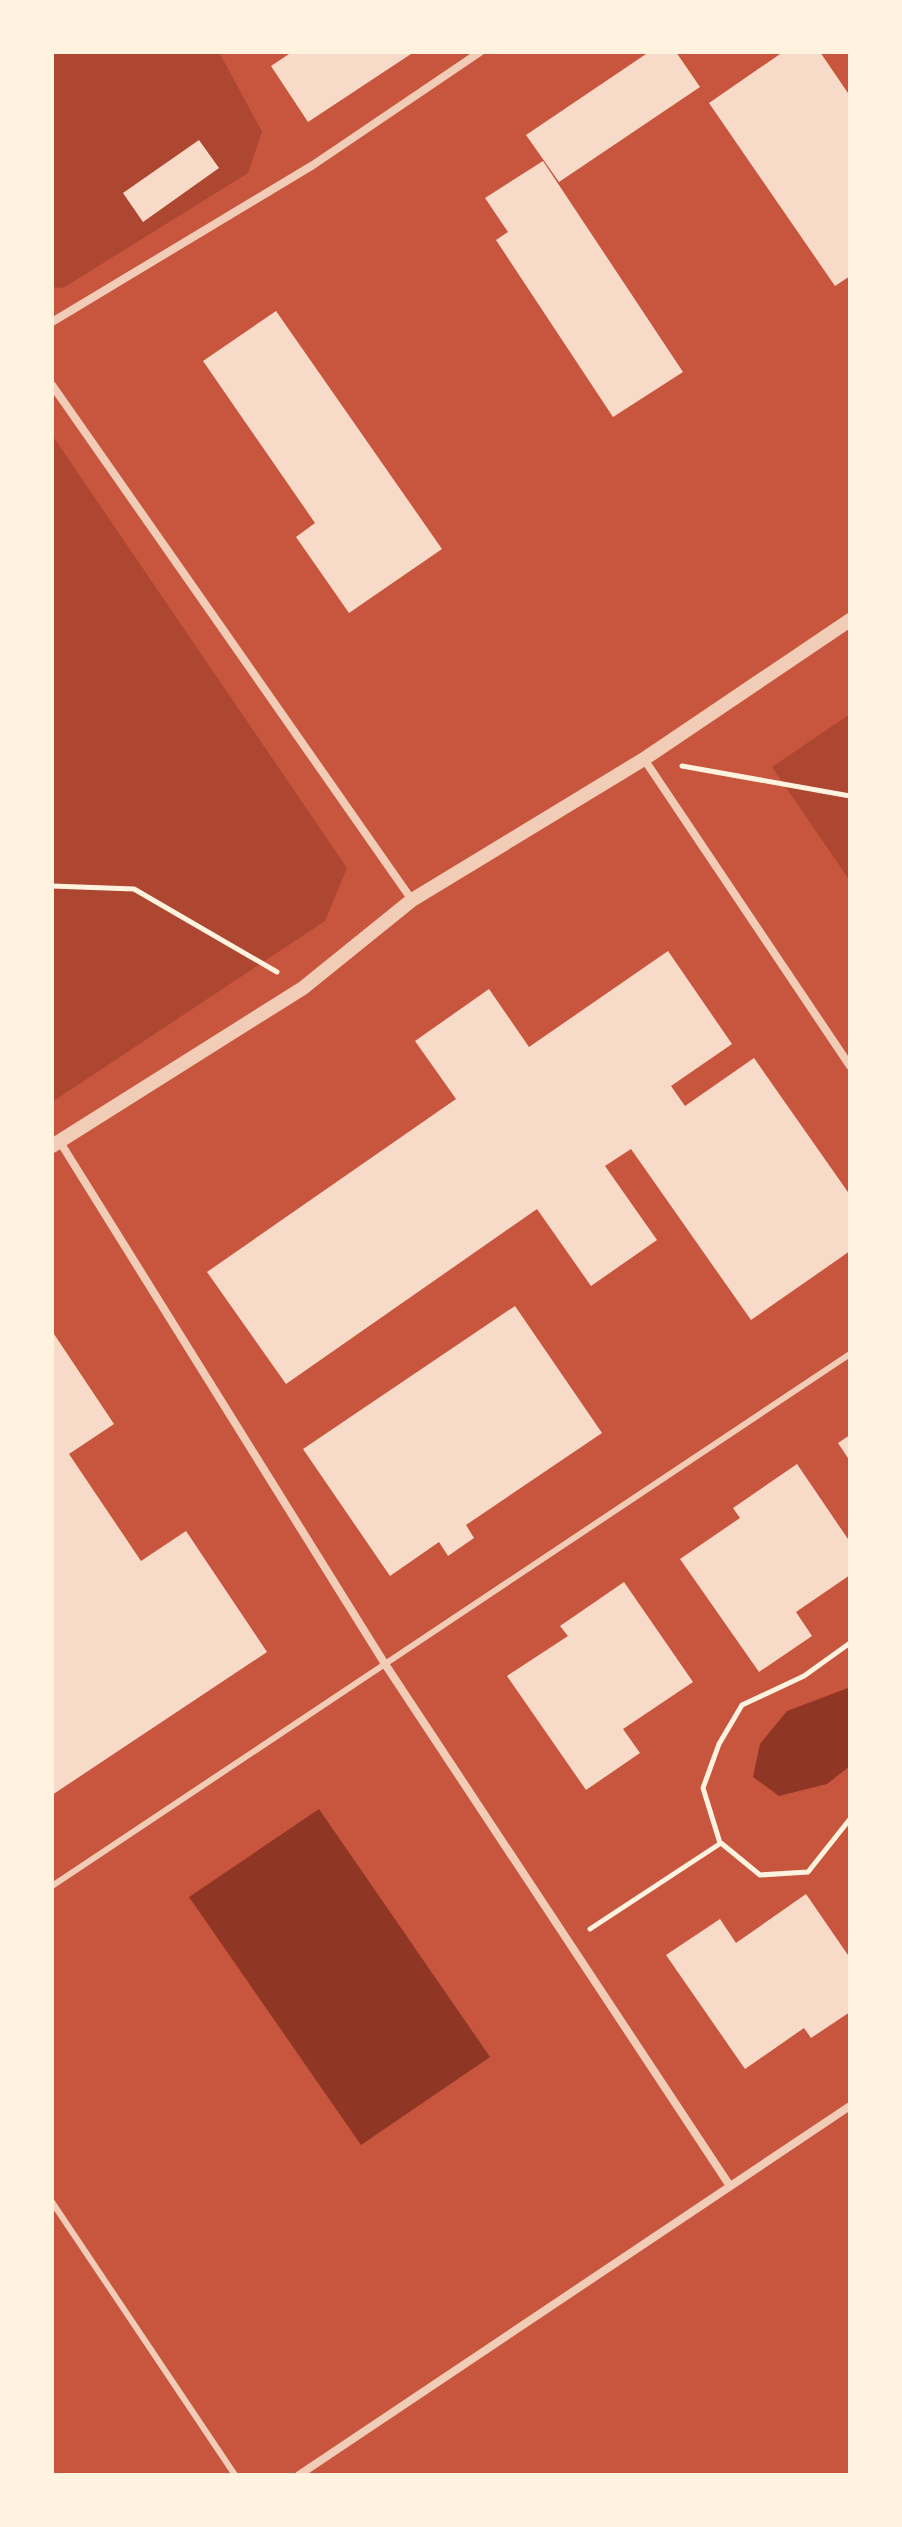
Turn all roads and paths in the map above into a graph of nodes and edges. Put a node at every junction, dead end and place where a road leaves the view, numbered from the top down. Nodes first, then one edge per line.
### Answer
1 (480, 52) edge
2 (52, 322) edge
3 (52, 385) edge
4 (850, 620) edge
5 (644, 759) junction
6 (850, 796) edge
7 (52, 886) edge
8 (412, 900) junction
9 (303, 988) junction
10 (850, 1066) edge
11 (56, 1144) edge
12 (850, 1354) edge
13 (850, 1643) edge
14 (385, 1664) junction
15 (850, 1819) edge
16 (721, 1843) junction
17 (52, 1886) edge
18 (569, 1943) junction
19 (850, 2106) edge
20 (730, 2186) junction
21 (52, 2202) edge
22 (235, 2475) edge
23 (299, 2475) edge

1 - 2 street
3 - 8 street
4 - 5 street
5 - 6 path
5 - 8 street
5 - 10 street
7 - 9 path
8 - 9 street
9 - 11 street
11 - 14 street
12 - 14 lane
13 - 16 path
14 - 17 lane
14 - 18 street
15 - 16 path
16 - 18 path
18 - 20 street
19 - 20 street
20 - 23 street
21 - 22 lane

